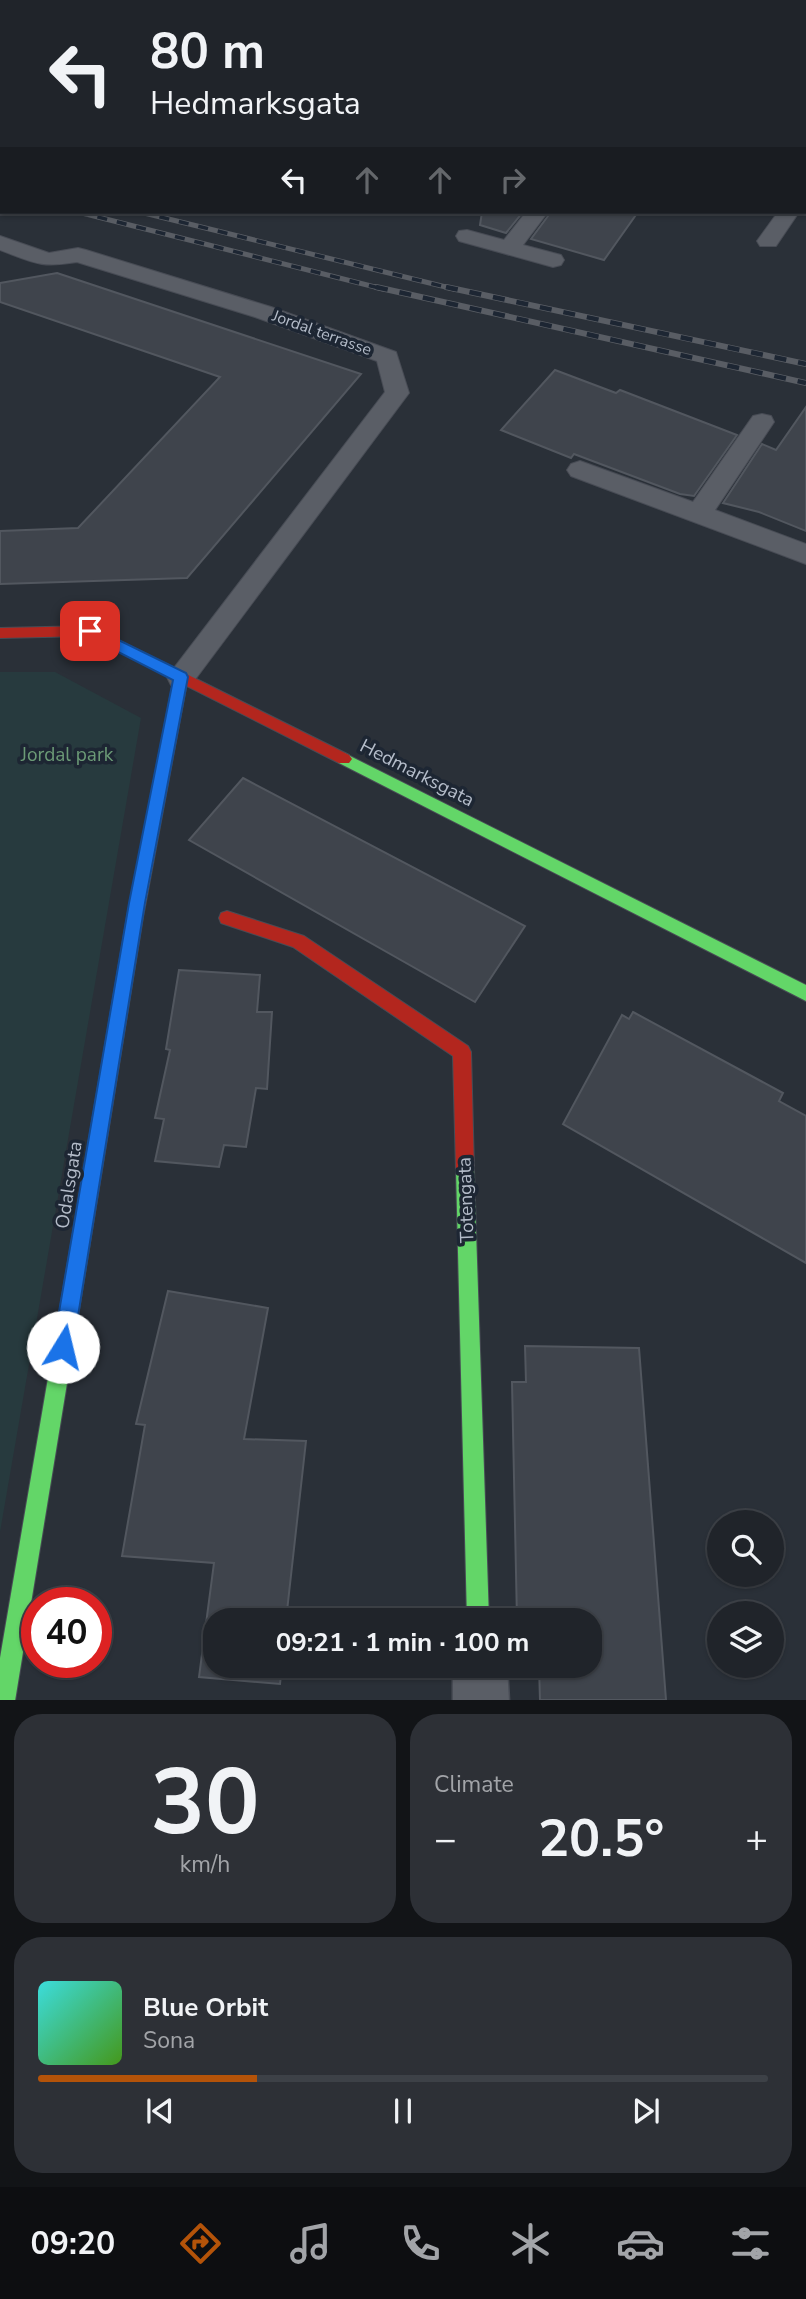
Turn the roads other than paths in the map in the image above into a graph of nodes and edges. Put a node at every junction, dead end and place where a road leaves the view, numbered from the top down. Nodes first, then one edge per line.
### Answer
1 (535, 214) edge
2 (787, 214) edge
3 (467, 236) dead end
4 (768, 241) dead end
5 (0, 242) edge
6 (509, 248) junction
7 (553, 260) dead end
8 (762, 422) dead end
9 (580, 470) dead end
10 (698, 514) junction
11 (806, 554) edge
12 (0, 632) edge
13 (181, 677) junction
14 (227, 918) dead end
15 (806, 993) edge
16 (478, 1608) edge
17 (480, 1678) edge
18 (5, 1700) edge
19 (481, 1700) edge

1 - 6 lane
2 - 4 lane
3 - 6 lane
5 - 13 lane, Jordal terrasse
6 - 7 lane
8 - 10 lane
9 - 10 lane
10 - 11 lane
12 - 13 street, Hedmarksgata
13 - 15 street, Hedmarksgata
13 - 18 street, Odalsgata
14 - 16 street, Totengata
17 - 19 street

